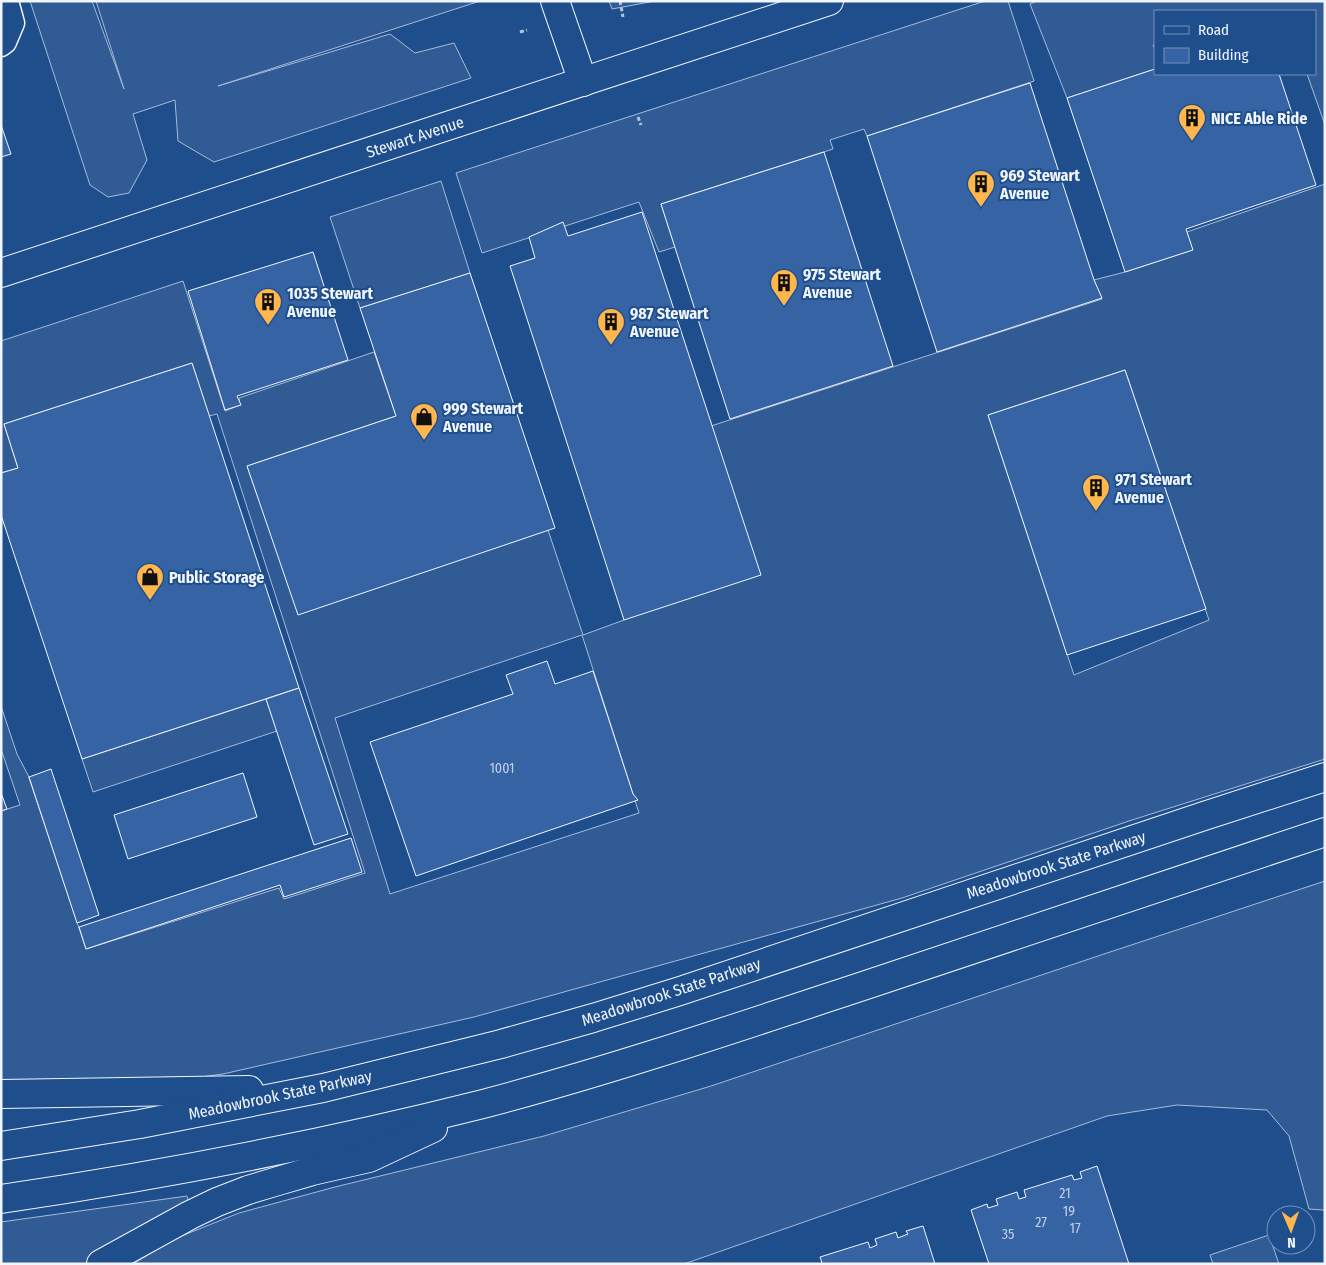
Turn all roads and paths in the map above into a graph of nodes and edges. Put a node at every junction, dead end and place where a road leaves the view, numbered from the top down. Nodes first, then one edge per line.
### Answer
1 (7, 1) edge
2 (555, 1) edge
3 (830, 1) edge
4 (620, 2) edge
5 (623, 17) dead end
6 (527, 30) dead end
7 (520, 32) dead end
8 (1, 45) edge
9 (583, 82) junction
10 (638, 117) dead end
11 (641, 125) dead end
12 (1, 273) edge
13 (1325, 776) edge
14 (1325, 832) edge
15 (323, 1088) junction
16 (1, 1094) edge
17 (486, 1103) junction
18 (1, 1146) edge
19 (1, 1198) edge
20 (101, 1264) edge

1 - 8 street
2 - 9 main road
3 - 9 main road, Stewart Avenue
4 - 5 path
6 - 7 path
9 - 12 main road, Stewart Avenue
10 - 11 path
13 - 15 main road, Meadowbrook State Parkway
14 - 17 main road
15 - 16 main road
15 - 18 main road, Meadowbrook State Parkway
17 - 19 main road
17 - 20 main road

